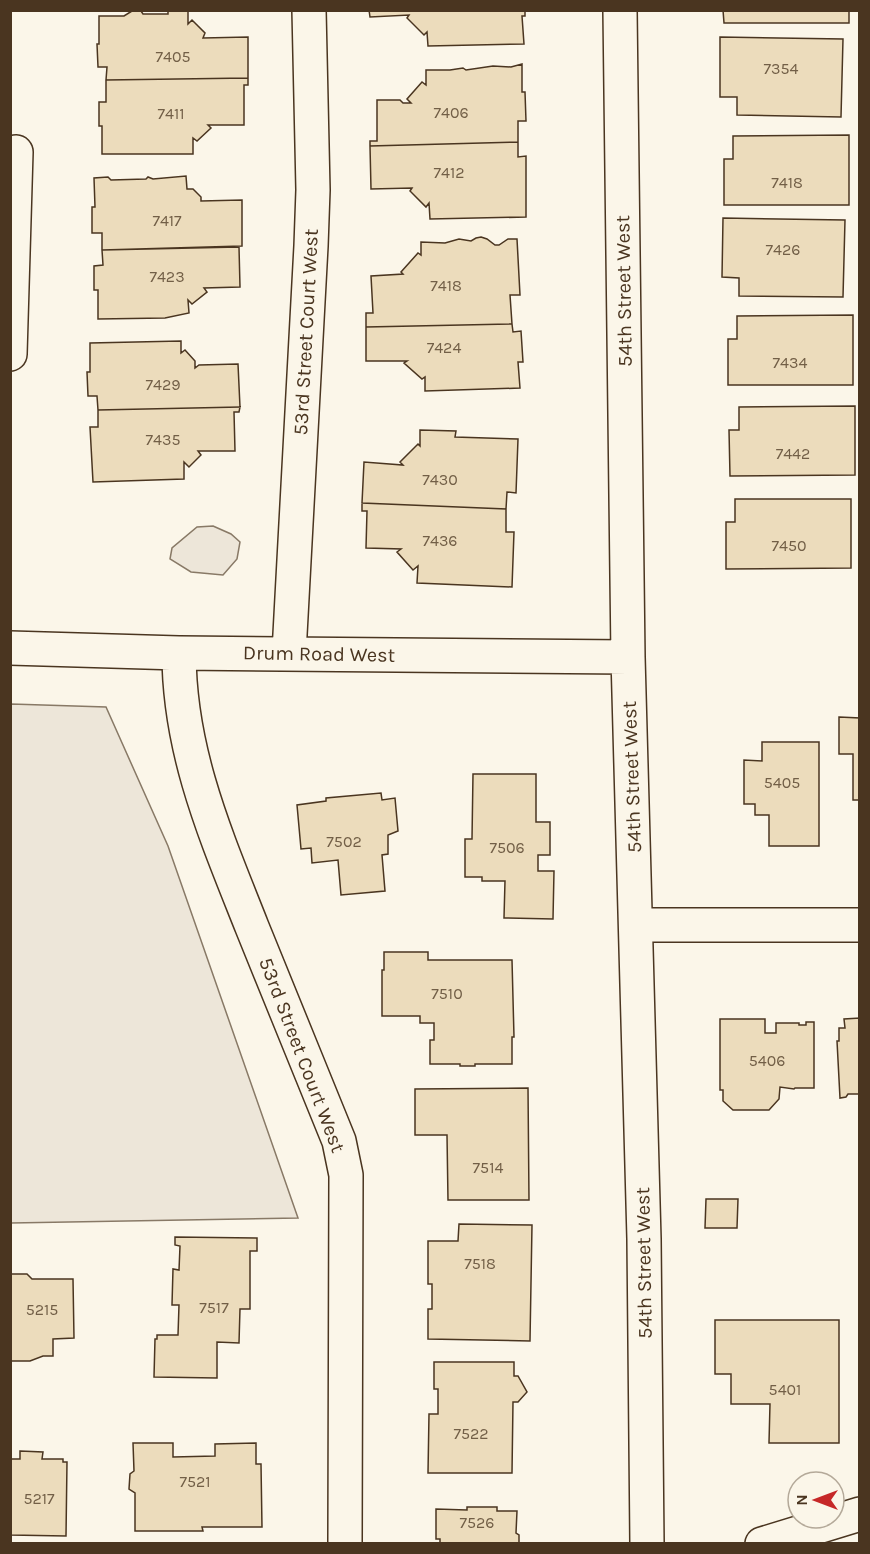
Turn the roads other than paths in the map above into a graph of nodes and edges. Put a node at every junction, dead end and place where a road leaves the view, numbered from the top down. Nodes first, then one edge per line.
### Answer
1 (309, 10) edge
2 (620, 10) edge
3 (16, 152) dead end
4 (10, 354) edge
5 (10, 648) edge
6 (179, 652) junction
7 (289, 653) junction
8 (628, 657) junction
9 (636, 925) junction
10 (860, 926) edge
11 (860, 1514) edge
12 (345, 1544) edge
13 (647, 1544) edge
14 (762, 1544) edge

1 - 7 street, 53rd Street Court West
2 - 8 street, 54th Street West
3 - 4 street
5 - 6 street, Drum Road West
6 - 7 street, Drum Road West
6 - 12 street, 53rd Street Court West
7 - 8 street, Drum Road West
8 - 9 street, 54th Street West
9 - 10 street
9 - 13 street, 54th Street West
11 - 14 street

